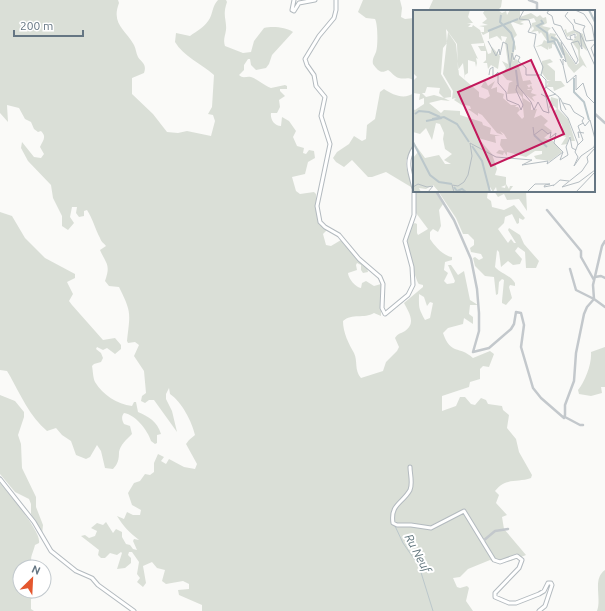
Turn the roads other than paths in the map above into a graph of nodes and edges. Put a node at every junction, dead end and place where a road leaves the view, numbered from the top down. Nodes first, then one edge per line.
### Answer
1 (294, 0) edge
2 (315, 0) edge
3 (336, 0) edge
4 (529, 0) edge
5 (537, 10) edge
6 (595, 114) edge
7 (605, 123) edge
8 (413, 149) edge
9 (413, 185) edge
10 (414, 192) edge
11 (437, 192) edge
12 (547, 210) dead end
13 (605, 241) edge
14 (570, 269) dead end
15 (594, 278) junction
16 (605, 278) edge
17 (594, 299) junction
18 (605, 307) edge
19 (565, 417) junction
20 (583, 425) dead end
21 (410, 467) dead end
22 (0, 479) edge
23 (508, 529) dead end
24 (484, 541) junction
25 (134, 611) edge
26 (539, 611) edge

1 - 2 street
3 - 10 street
4 - 5 street
6 - 7 street
8 - 9 street
11 - 19 street
12 - 15 street
13 - 15 street
14 - 17 street
15 - 16 street
15 - 17 street
17 - 18 street
17 - 19 street
19 - 20 street
21 - 24 street
22 - 25 street
23 - 24 street
24 - 26 street

